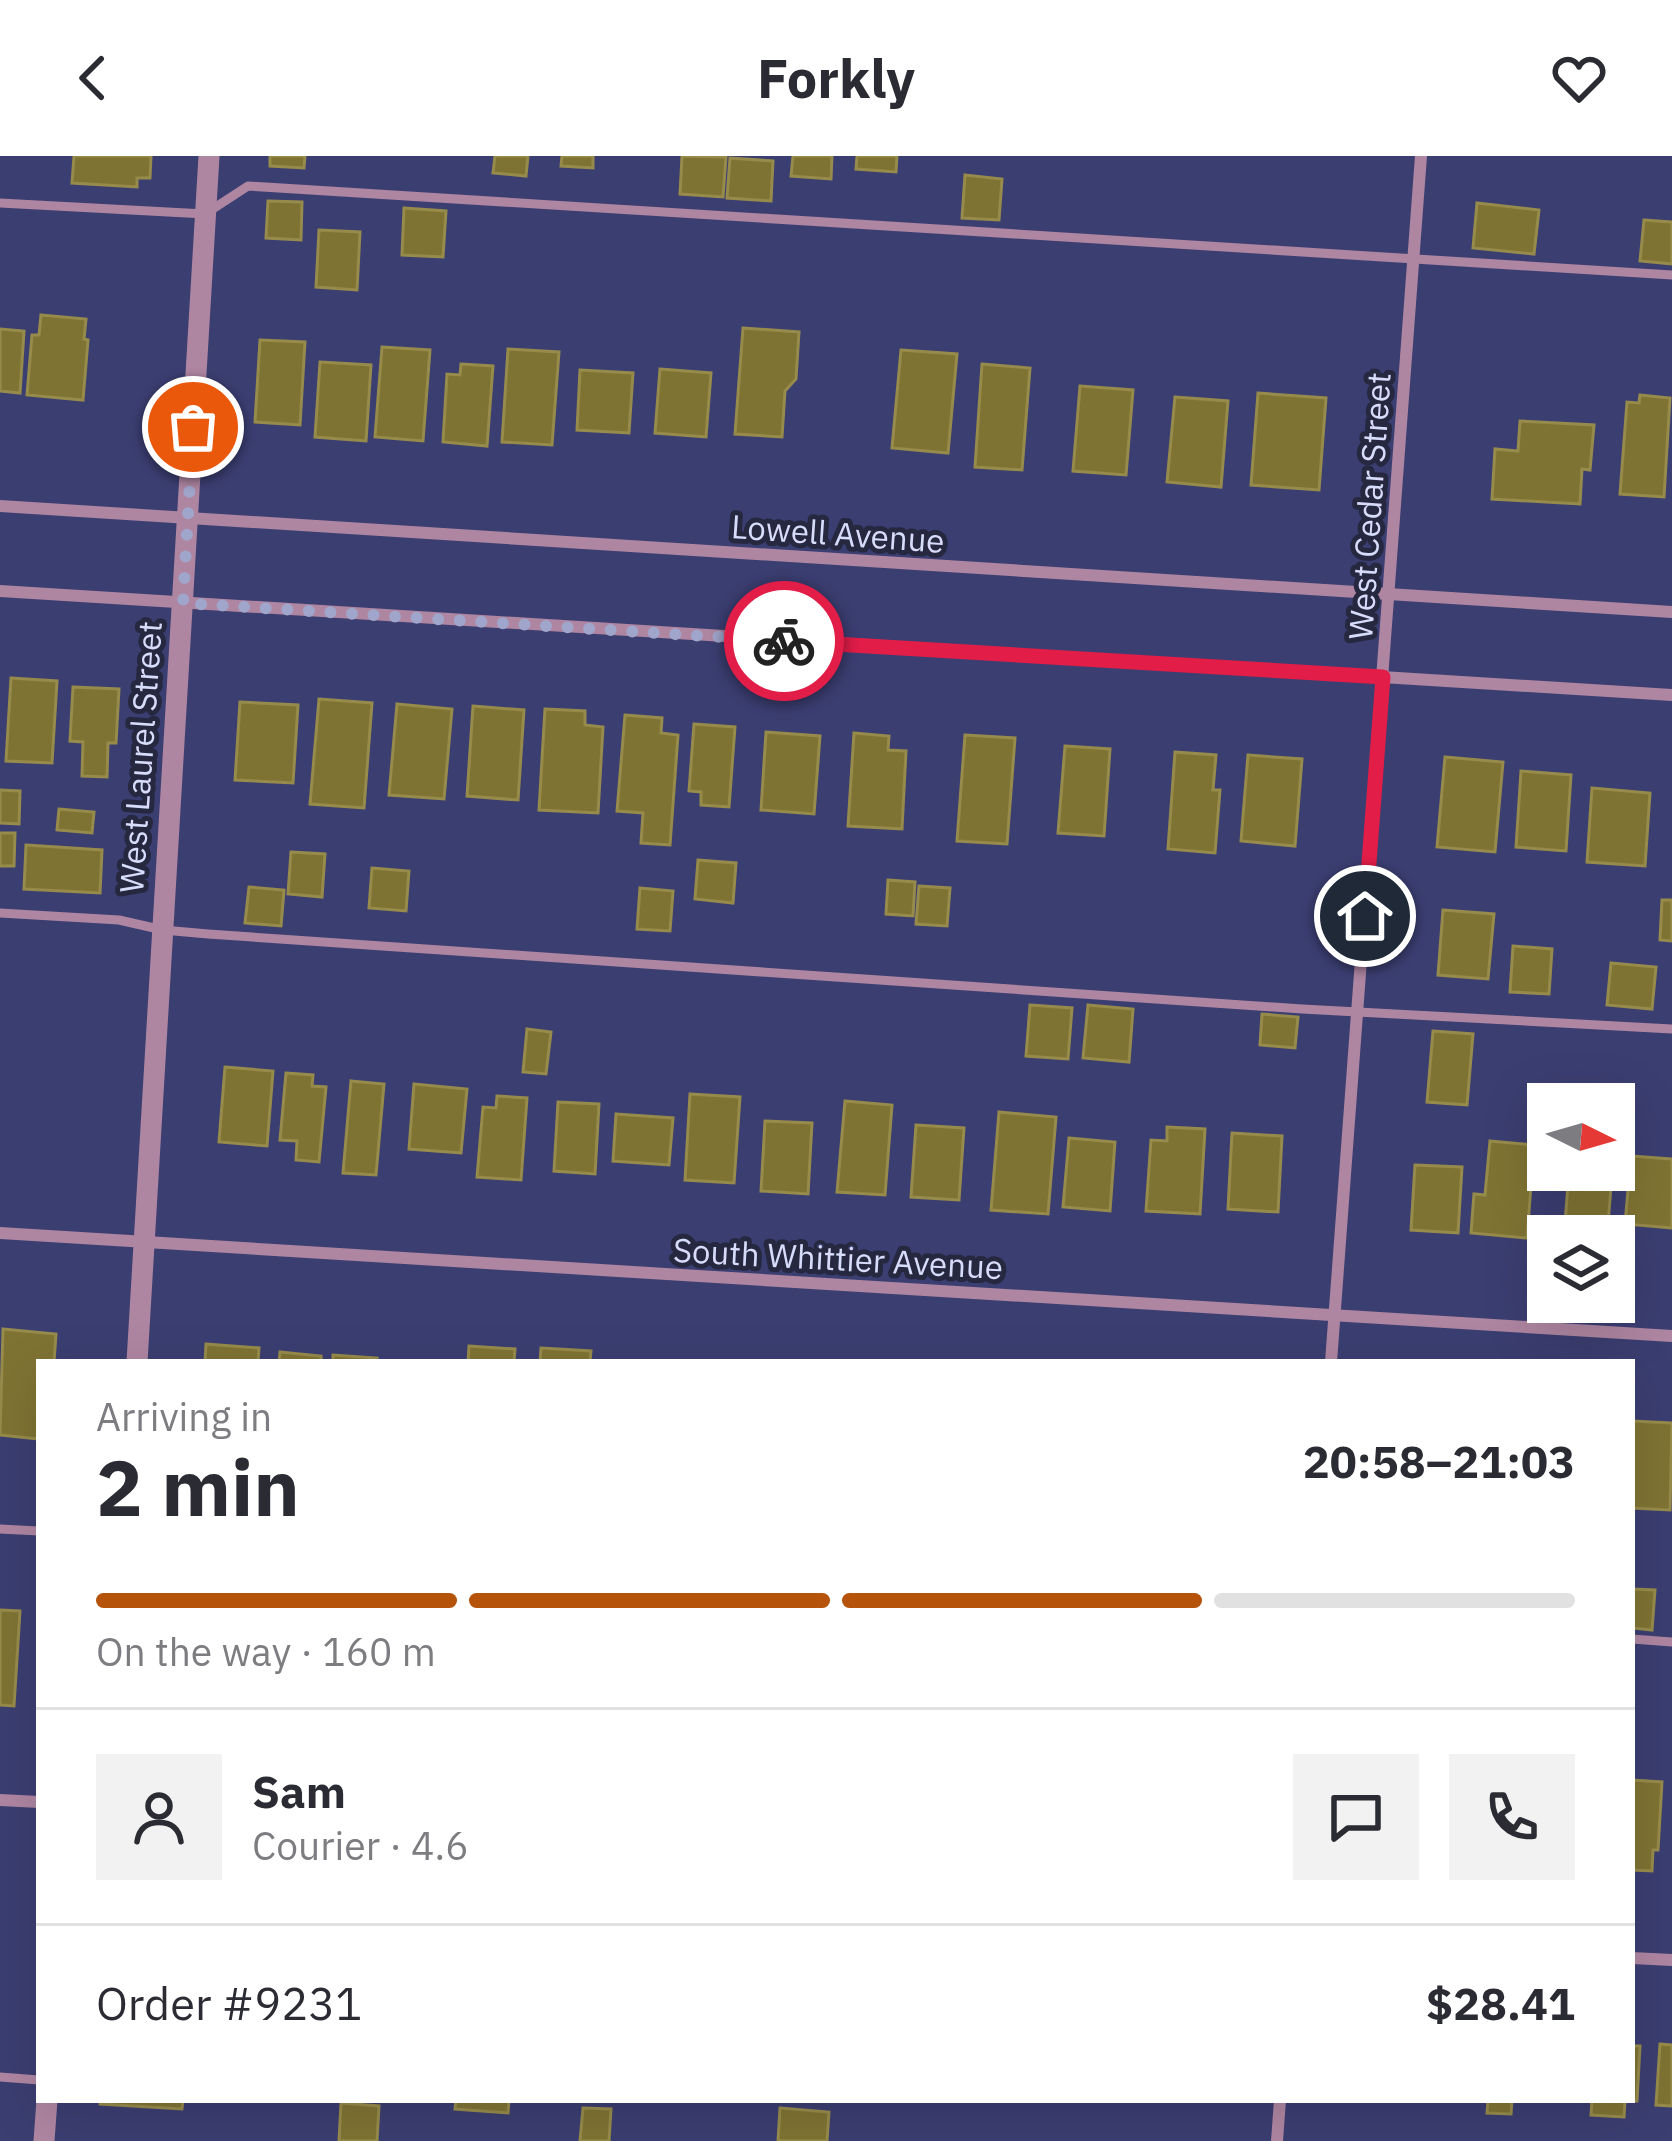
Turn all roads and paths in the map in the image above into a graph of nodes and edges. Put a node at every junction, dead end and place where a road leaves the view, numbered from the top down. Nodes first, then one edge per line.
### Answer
1 (209, 156) edge
2 (1421, 156) edge
3 (0, 203) edge
4 (205, 214) junction
5 (1414, 259) junction
6 (1672, 275) edge
7 (0, 506) edge
8 (188, 518) junction
9 (0, 591) edge
10 (1390, 596) junction
11 (183, 603) junction
12 (1672, 612) edge
13 (1383, 677) junction
14 (1672, 694) edge
15 (0, 913) edge
16 (163, 930) junction
17 (1358, 1011) junction
18 (1672, 1028) edge
19 (0, 1233) edge
20 (145, 1243) junction
21 (1334, 1315) junction
22 (1672, 1336) edge
23 (137, 1359) edge
24 (1331, 1359) edge
25 (0, 1529) edge
26 (36, 1531) edge
27 (1635, 1639) edge
28 (1672, 1642) edge
29 (0, 1800) edge
30 (36, 1802) edge
31 (1635, 1958) edge
32 (1672, 1960) edge
33 (0, 2077) edge
34 (36, 2080) edge
35 (46, 2103) edge
36 (1280, 2103) edge
37 (44, 2141) edge
38 (1277, 2141) edge

1 - 4 street, West Laurel Street
2 - 5 street, West Cedar Street
3 - 4 lane
4 - 5 lane
4 - 8 street, West Laurel Street
5 - 6 lane
5 - 10 street, West Cedar Street
7 - 8 street, Lowell Avenue
8 - 10 street, Lowell Avenue
8 - 11 street, West Laurel Street
9 - 11 street
10 - 12 street, Lowell Avenue
10 - 13 street, West Cedar Street
11 - 13 street
11 - 16 street, West Laurel Street
13 - 14 street
13 - 17 street, West Cedar Street
15 - 16 lane
16 - 17 lane
16 - 20 street, West Laurel Street
17 - 18 lane
17 - 21 street, West Cedar Street
19 - 20 street, South Whittier Avenue
20 - 21 street, South Whittier Avenue
20 - 23 street, West Laurel Street
21 - 22 street, South Whittier Avenue
21 - 24 street, West Cedar Street
25 - 26 lane
27 - 28 lane
29 - 30 street
31 - 32 street
33 - 34 lane
35 - 37 street
36 - 38 street

